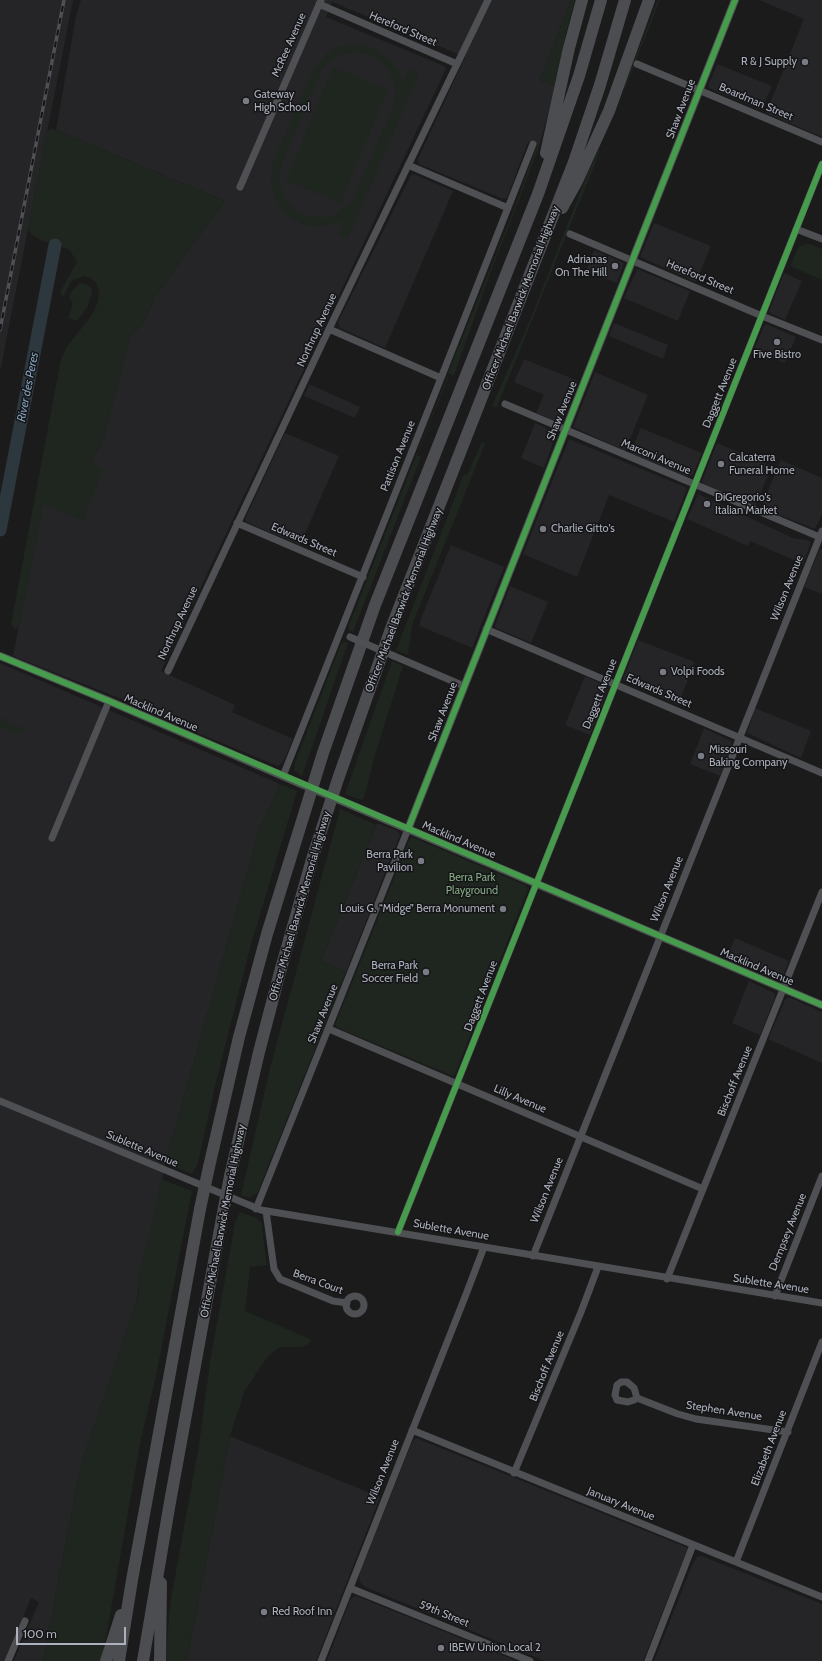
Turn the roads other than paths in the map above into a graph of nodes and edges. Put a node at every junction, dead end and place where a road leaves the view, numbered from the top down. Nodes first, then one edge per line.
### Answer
1 (488, 0) edge
2 (582, 0) edge
3 (601, 0) edge
4 (625, 0) edge
5 (648, 0) edge
6 (735, 0) edge
7 (320, 2) edge
8 (457, 64) junction
9 (637, 64) dead end
10 (699, 90) junction
11 (822, 142) edge
12 (532, 144) dead end
13 (822, 164) edge
14 (408, 165) junction
15 (240, 187) dead end
16 (538, 194) junction
17 (508, 208) junction
18 (553, 218) junction
19 (796, 229) junction
20 (570, 234) dead end
21 (822, 239) edge
22 (632, 261) junction
23 (762, 316) junction
24 (329, 329) junction
25 (822, 340) edge
26 (441, 378) junction
27 (505, 404) dead end
28 (565, 431) junction
29 (694, 484) junction
30 (237, 523) junction
31 (821, 536) edge
32 (362, 577) junction
33 (486, 629) junction
34 (340, 633) junction
35 (0, 656) edge
36 (168, 671) dead end
37 (615, 684) junction
38 (464, 686) junction
39 (109, 701) junction
40 (739, 738) junction
41 (822, 773) edge
42 (283, 776) junction
43 (408, 829) junction
44 (52, 838) dead end
45 (536, 883) junction
46 (822, 892) edge
47 (660, 936) junction
48 (783, 989) junction
49 (822, 1005) edge
50 (329, 1029) junction
51 (457, 1084) junction
52 (0, 1100) edge
53 (580, 1137) junction
54 (822, 1176) edge
55 (703, 1189) junction
56 (256, 1209) junction
57 (266, 1211) junction
58 (398, 1232) junction
59 (484, 1247) junction
60 (533, 1256) junction
61 (598, 1267) junction
62 (668, 1279) junction
63 (775, 1296) junction
64 (822, 1303) edge
65 (346, 1304) dead end
66 (822, 1342) edge
67 (637, 1398) dead end
68 (412, 1430) junction
69 (788, 1432) junction
70 (514, 1473) junction
71 (692, 1545) junction
72 (162, 1546) junction
73 (736, 1562) junction
74 (132, 1580) junction
75 (350, 1588) junction
76 (822, 1596) edge
77 (25, 1620) dead end
78 (6, 1660) edge
79 (106, 1661) edge
80 (119, 1661) edge
81 (143, 1661) edge
82 (160, 1661) edge
83 (321, 1661) edge
84 (530, 1661) edge
85 (648, 1661) edge

1 - 8 street, Northrup Avenue
2 - 16 highway
3 - 16 highway, Officer Michael Barwick Memorial Highway
4 - 18 highway, Officer Michael Barwick Memorial Highway
5 - 18 highway
6 - 10 street, Shaw Avenue
7 - 8 street, Hereford Street
7 - 15 street, McRee Avenue
8 - 14 street, Northrup Avenue
9 - 10 street, Boardman Street
10 - 11 street, Boardman Street
10 - 22 street, Shaw Avenue
12 - 17 street, Pattison Avenue
13 - 19 street, Daggett Avenue
14 - 17 street
14 - 24 street, Northrup Avenue
16 - 74 highway, Officer Michael Barwick Memorial Highway, bridge
17 - 26 street, Pattison Avenue
18 - 72 highway, Officer Michael Barwick Memorial Highway, bridge
19 - 21 street
19 - 23 street, Daggett Avenue
20 - 22 street, Hereford Street
22 - 23 street, Hereford Street
22 - 28 street, Shaw Avenue
23 - 25 street, Hereford Street
23 - 29 street, Daggett Avenue
24 - 26 street
24 - 30 street, Northrup Avenue
26 - 32 street, Pattison Avenue
27 - 28 street, Marconi Avenue
28 - 29 street, Marconi Avenue
28 - 33 street, Shaw Avenue
29 - 31 street, Marconi Avenue
29 - 37 street, Daggett Avenue
30 - 32 street, Edwards Street
30 - 36 street, Northrup Avenue
31 - 40 street, Wilson Avenue
32 - 34 street, Pattison Avenue
33 - 37 street, Edwards Street
33 - 38 street, Shaw Avenue
34 - 38 street, bridge
34 - 42 street, Pattison Avenue
35 - 39 street, Macklind Avenue
37 - 40 street, Edwards Street
37 - 45 street, Daggett Avenue
38 - 43 street, Shaw Avenue
39 - 42 street, Macklind Avenue
39 - 44 street
40 - 41 street, Edwards Street
40 - 47 street, Wilson Avenue
42 - 43 street, Macklind Avenue, bridge
43 - 45 street, Macklind Avenue
43 - 50 street, Shaw Avenue
45 - 47 street, Macklind Avenue
45 - 51 street, Daggett Avenue
46 - 48 street, Bischoff Avenue
47 - 48 street, Macklind Avenue
47 - 53 street, Wilson Avenue
48 - 49 street, Macklind Avenue
48 - 55 street, Bischoff Avenue
50 - 51 street, Lilly Avenue
50 - 56 street, Shaw Avenue
51 - 53 street, Lilly Avenue
51 - 58 street, Daggett Avenue
52 - 56 street, Sublette Avenue
53 - 55 street, Lilly Avenue
53 - 60 street, Wilson Avenue
54 - 63 street, Dempsey Avenue
55 - 62 street, Bischoff Avenue
56 - 57 street, Sublette Avenue
57 - 58 street, Sublette Avenue
57 - 65 street, Berra Court
58 - 59 street, Sublette Avenue
59 - 60 street, Sublette Avenue
59 - 68 street, Wilson Avenue
60 - 61 street, Sublette Avenue
61 - 62 street, Sublette Avenue
61 - 70 street, Bischoff Avenue
62 - 63 street, Sublette Avenue
63 - 64 street, Sublette Avenue
66 - 69 street, Elizabeth Avenue
67 - 69 street, Stephen Avenue
68 - 70 street, January Avenue
68 - 75 street, Wilson Avenue
69 - 73 street, Elizabeth Avenue
70 - 71 street, January Avenue
71 - 73 street, January Avenue
71 - 85 street
72 - 81 highway, Officer Michael Barwick Memorial Highway
72 - 82 highway
73 - 76 street, January Avenue
74 - 79 highway
74 - 80 highway, Officer Michael Barwick Memorial Highway
75 - 83 street, Wilson Avenue
75 - 84 street, 59th Street
77 - 78 street

